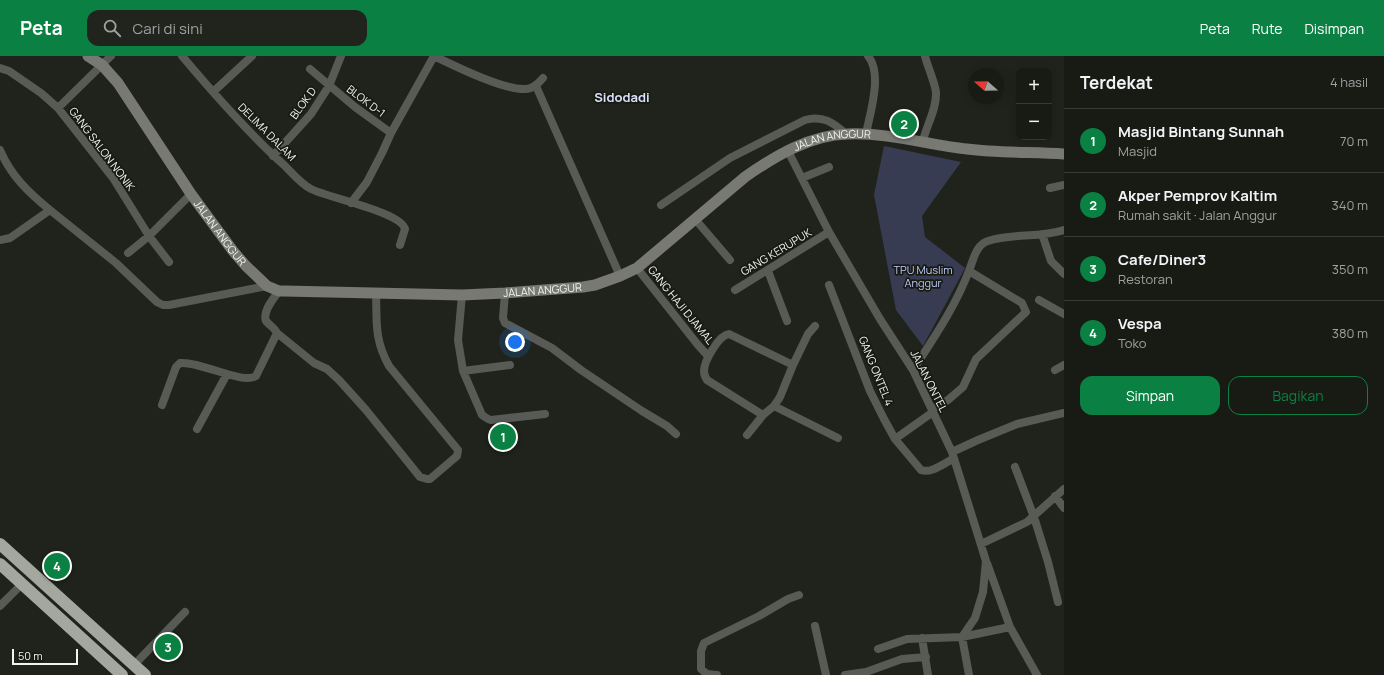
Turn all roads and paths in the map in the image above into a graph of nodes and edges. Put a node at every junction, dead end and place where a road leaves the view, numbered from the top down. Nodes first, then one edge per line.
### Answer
1 (88, 56) edge
2 (111, 56) edge
3 (182, 56) edge
4 (252, 56) edge
5 (341, 56) edge
6 (434, 56) edge
7 (868, 56) edge
8 (924, 56) edge
9 (102, 65) junction
10 (0, 68) edge
11 (310, 69) dead end
12 (543, 78) dead end
13 (329, 86) junction
14 (536, 86) junction
15 (213, 92) junction
16 (58, 108) junction
17 (391, 133) junction
18 (846, 134) junction
19 (866, 134) junction
20 (923, 141) junction
21 (0, 150) edge
22 (788, 151) junction
23 (1064, 154) edge
24 (273, 156) junction
25 (829, 167) dead end
26 (802, 178) junction
27 (1064, 185) edge
28 (1050, 188) dead end
29 (191, 194) junction
30 (352, 203) junction
31 (661, 205) dead end
32 (50, 210) junction
33 (695, 219) junction
34 (1064, 230) edge
35 (829, 232) junction
36 (1042, 234) junction
37 (149, 236) junction
38 (0, 240) edge
39 (400, 245) dead end
40 (128, 253) dead end
41 (730, 260) dead end
42 (169, 262) dead end
43 (637, 268) junction
44 (768, 270) junction
45 (969, 272) junction
46 (1064, 274) edge
47 (620, 276) junction
48 (829, 285) dead end
49 (267, 286) junction
50 (279, 290) junction
51 (735, 290) dead end
52 (376, 292) junction
53 (505, 293) junction
54 (462, 295) junction
55 (1039, 300) dead end
56 (1064, 314) edge
57 (787, 321) dead end
58 (815, 326) dead end
59 (277, 333) junction
60 (708, 356) junction
61 (510, 365) dead end
62 (793, 365) junction
63 (1064, 365) edge
64 (913, 370) junction
65 (1055, 370) dead end
66 (463, 371) junction
67 (227, 374) junction
68 (162, 405) dead end
69 (774, 406) junction
70 (932, 411) junction
71 (1064, 412) edge
72 (545, 414) dead end
73 (763, 415) junction
74 (197, 429) dead end
75 (676, 434) dead end
76 (747, 435) dead end
77 (838, 438) dead end
78 (895, 439) junction
79 (952, 456) junction
80 (1015, 467) dead end
81 (1064, 489) edge
82 (1055, 496) junction
83 (1064, 508) edge
84 (1034, 517) junction
85 (0, 544) edge
86 (981, 544) junction
87 (986, 561) junction
88 (0, 564) edge
89 (22, 584) junction
90 (799, 595) dead end
91 (1058, 602) dead end
92 (0, 606) edge
93 (185, 612) dead end
94 (815, 626) dead end
95 (1010, 627) junction
96 (962, 637) junction
97 (922, 638) junction
98 (878, 649) dead end
99 (926, 658) junction
100 (134, 665) junction
101 (122, 675) edge
102 (145, 675) edge
103 (717, 675) edge
104 (826, 675) edge
105 (845, 675) edge
106 (928, 675) edge
107 (969, 675) edge
108 (1037, 675) edge

1 - 9 street, JALAN ANGGUR
2 - 9 street
3 - 15 street, DELIMA DALAM
4 - 15 street
5 - 13 street, BLOK D
6 - 14 street
6 - 17 street
7 - 19 street
8 - 20 street
9 - 16 street
9 - 29 street, JALAN ANGGUR
10 - 16 street, GANG SALON NONIK
11 - 13 street, BLOK D-1
12 - 14 street
13 - 17 street, BLOK D-1
13 - 24 street, BLOK D
14 - 47 street
15 - 24 street, DELIMA DALAM
16 - 37 street, GANG SALON NONIK
17 - 30 street
18 - 19 street, JALAN ANGGUR
18 - 22 street, JALAN ANGGUR
18 - 31 street
19 - 20 street, JALAN ANGGUR
20 - 23 street, JALAN ANGGUR
21 - 32 street
22 - 26 street, JALAN ONTEL
22 - 33 street, JALAN ANGGUR
24 - 30 street, DELIMA DALAM
25 - 26 street
26 - 35 street, JALAN ONTEL
27 - 28 street
29 - 37 street
29 - 49 street, JALAN ANGGUR
30 - 39 street, DELIMA DALAM
32 - 38 street
32 - 49 street
33 - 41 street
33 - 43 street, JALAN ANGGUR
34 - 36 street
35 - 44 street, GANG KERUPUK
35 - 64 street, JALAN ONTEL
36 - 45 street
36 - 46 street
37 - 40 street
37 - 42 street, GANG SALON NONIK
43 - 47 street, JALAN ANGGUR
43 - 60 street, GANG HAJI DJAMAL
44 - 51 street, GANG KERUPUK
44 - 57 street
45 - 64 street
45 - 70 street
47 - 53 street, JALAN ANGGUR
48 - 78 street, GANG ONTEL 4
49 - 50 street, JALAN ANGGUR
50 - 52 street, JALAN ANGGUR
50 - 59 street
52 - 54 street, JALAN ANGGUR
52 - 59 street
53 - 54 street, JALAN ANGGUR
53 - 75 street
54 - 66 street
55 - 56 street
58 - 62 street
59 - 67 street
60 - 62 street, GANG HAJI DJAMAL
60 - 73 street, GANG HAJI DJAMAL
61 - 66 street
62 - 69 street
63 - 65 street
64 - 70 street, JALAN ONTEL
66 - 72 street
67 - 68 street
67 - 74 street
69 - 73 street
69 - 77 street
70 - 78 street
70 - 79 street, JALAN ONTEL
71 - 79 street, GANG ONTEL 4
73 - 76 street
78 - 79 street, GANG ONTEL 4
79 - 86 street, JALAN ONTEL
80 - 84 street
81 - 82 street
82 - 83 street
82 - 84 street
84 - 86 street
84 - 91 street
85 - 100 highway
86 - 87 street, JALAN ONTEL
87 - 95 street
87 - 96 street, JALAN ONTEL
88 - 89 highway
89 - 92 street
89 - 101 highway
90 - 103 street
93 - 100 street
94 - 104 street
95 - 96 street
95 - 108 street
96 - 97 street
96 - 107 street
97 - 98 street
97 - 99 street
99 - 105 street
99 - 106 street
100 - 102 highway

